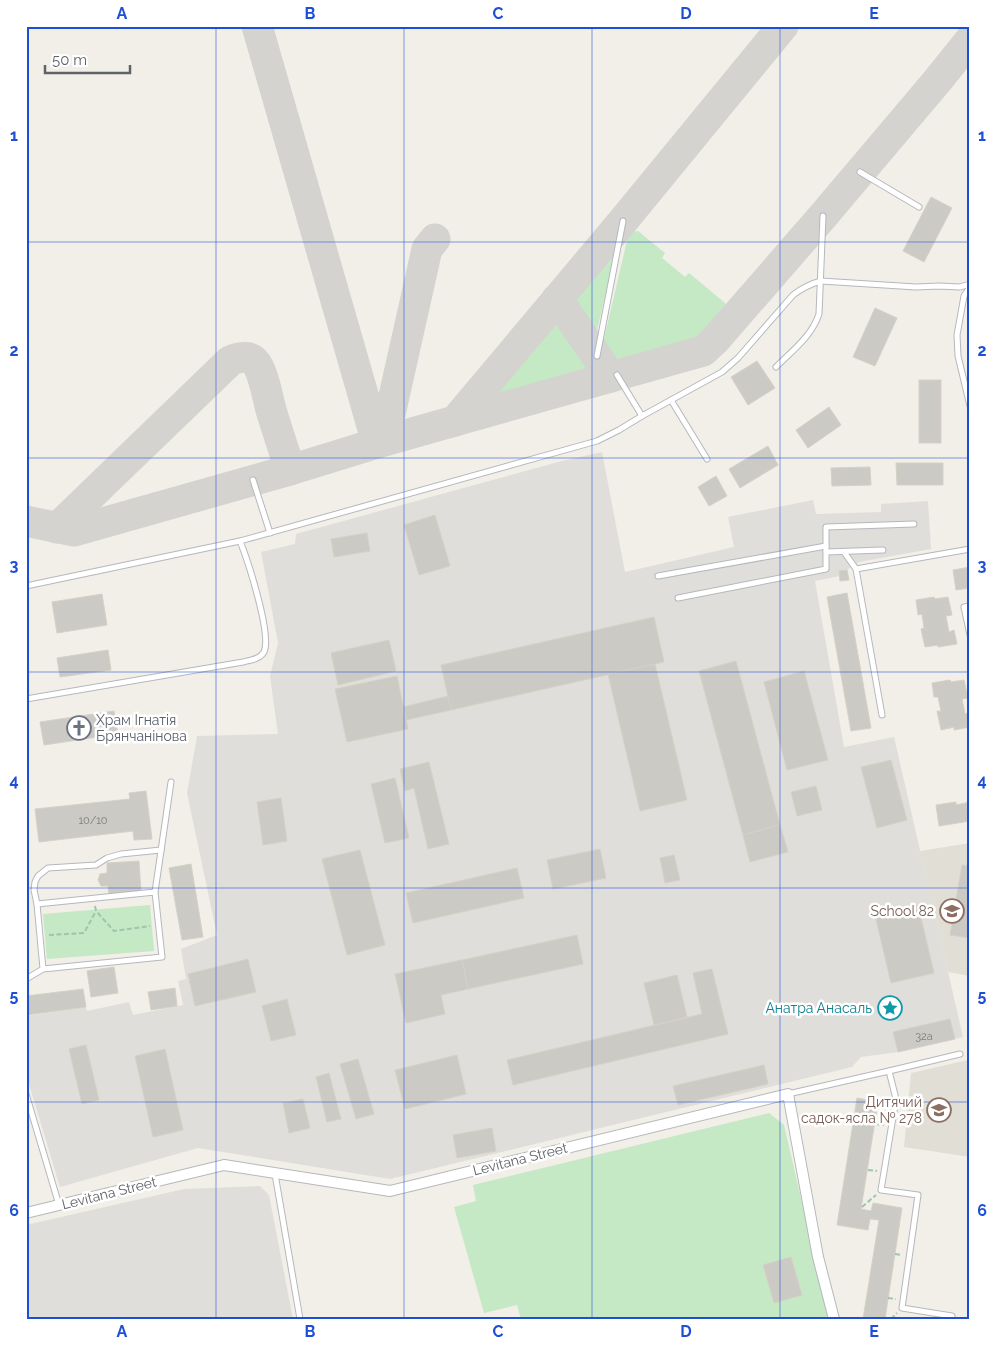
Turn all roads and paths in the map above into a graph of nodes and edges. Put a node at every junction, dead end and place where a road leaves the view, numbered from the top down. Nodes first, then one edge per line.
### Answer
1 (860, 172) dead end
2 (918, 207) dead end
3 (823, 216) dead end
4 (623, 221) dead end
5 (821, 281) junction
6 (970, 286) edge
7 (597, 356) dead end
8 (776, 367) dead end
9 (970, 374) edge
10 (617, 375) dead end
11 (962, 375) junction
12 (671, 400) junction
13 (970, 406) edge
14 (642, 416) junction
15 (707, 458) dead end
16 (253, 480) dead end
17 (914, 524) dead end
18 (270, 533) junction
19 (240, 541) junction
20 (826, 549) junction
21 (970, 549) edge
22 (883, 550) dead end
23 (844, 552) junction
24 (856, 568) junction
25 (658, 576) dead end
26 (26, 586) edge
27 (678, 598) dead end
28 (970, 606) edge
29 (970, 635) edge
30 (26, 700) edge
31 (882, 714) dead end
32 (170, 782) dead end
33 (161, 850) junction
34 (155, 892) junction
35 (95, 898) junction
36 (36, 904) junction
37 (96, 911) junction
38 (159, 925) junction
39 (40, 936) junction
40 (43, 968) junction
41 (26, 979) edge
42 (960, 1054) dead end
43 (889, 1071) junction
44 (26, 1094) edge
45 (788, 1094) junction
46 (275, 1173) junction
47 (881, 1190) junction
48 (59, 1205) junction
49 (862, 1207) dead end
50 (26, 1213) edge
51 (300, 1319) edge
52 (834, 1319) edge
53 (952, 1319) edge

1 - 2 lane
3 - 5 lane
4 - 7 lane
5 - 6 lane
5 - 8 lane
5 - 12 lane
6 - 11 lane
9 - 11 lane
10 - 14 lane
11 - 13 lane
12 - 14 lane
12 - 15 lane
14 - 18 lane
16 - 18 lane
17 - 20 lane
18 - 19 lane
19 - 26 lane
19 - 30 lane
20 - 23 lane
20 - 25 lane
20 - 27 lane
21 - 24 lane
22 - 23 lane
23 - 24 lane
24 - 31 lane
28 - 29 lane
32 - 33 lane
33 - 34 lane
33 - 36 lane
34 - 35 lane
34 - 38 lane
35 - 36 lane
35 - 37 path
36 - 39 lane
37 - 38 path
37 - 39 path
38 - 40 lane
39 - 40 lane
40 - 41 lane
42 - 43 lane
43 - 45 lane
43 - 47 lane
44 - 48 lane
45 - 46 street, Levitana Street
45 - 52 street
46 - 48 street, Levitana Street
46 - 51 lane
47 - 49 path
47 - 53 lane
48 - 50 street, Levitana Street

